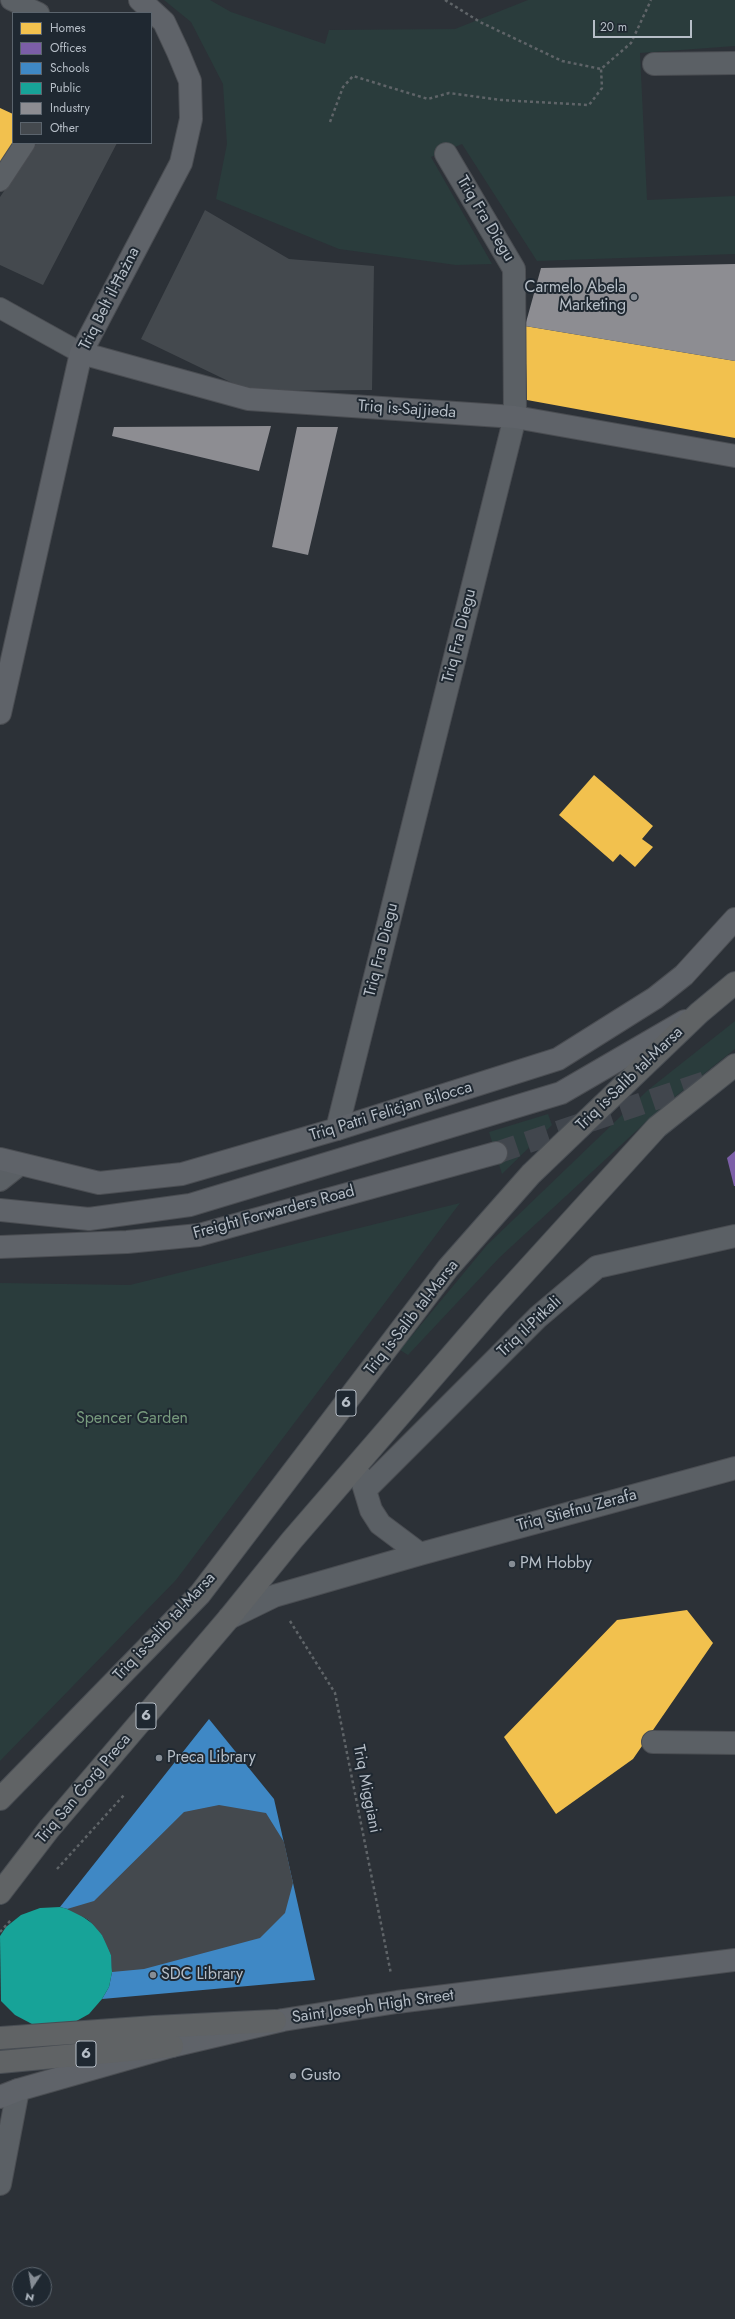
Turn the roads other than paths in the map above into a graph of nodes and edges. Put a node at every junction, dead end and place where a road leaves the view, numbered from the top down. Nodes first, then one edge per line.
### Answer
1 (11, 0) edge
2 (140, 0) edge
3 (37, 12) edge
4 (735, 63) edge
5 (654, 64) dead end
6 (24, 144) edge
7 (446, 154) dead end
8 (0, 181) edge
9 (0, 308) edge
10 (81, 353) junction
11 (515, 417) junction
12 (735, 456) edge
13 (1, 709) edge
14 (735, 919) edge
15 (735, 983) edge
16 (699, 1013) junction
17 (735, 1065) edge
18 (337, 1129) junction
19 (496, 1153) tunnel mouth
20 (10, 1162) edge
21 (0, 1181) edge
22 (0, 1210) edge
23 (735, 1236) edge
24 (0, 1247) edge
25 (357, 1467) junction
26 (735, 1468) edge
27 (366, 1490) junction
28 (420, 1554) junction
29 (228, 1618) junction
30 (653, 1742) dead end
31 (735, 1744) edge
32 (0, 1799) edge
33 (0, 1893) edge
34 (735, 1960) edge
35 (275, 2021) junction
36 (0, 2038) edge
37 (172, 2046) junction
38 (0, 2062) edge
39 (9, 2094) edge
40 (0, 2114) edge
41 (0, 2184) edge

1 - 3 lane
2 - 10 main road, Triq Belt il-Ħażna
4 - 5 street
6 - 8 lane
7 - 11 street, Triq Fra Diegu
9 - 10 lane
10 - 11 main road, Triq is-Sajjieda
10 - 13 main road, Triq Belt il-Ħażna
11 - 12 main road, Triq is-Sajjieda
11 - 18 street, Triq Fra Diegu
14 - 18 main road, Triq Patri Feliċjan Bilocca
15 - 16 highway, Triq is-Salib tal-Marsa / 6
16 - 22 main road
16 - 32 highway, Triq is-Salib tal-Marsa / 6
17 - 25 highway, 6
18 - 20 main road, Triq Patri Feliċjan Bilocca
19 - 24 main road, Freight Forwarders Road
20 - 21 lane
23 - 27 street, Triq il-Pitkali
25 - 27 street
25 - 29 highway, Triq San Ġorġ Preca / 6
26 - 28 street, Triq Stiefnu Zerafa
27 - 28 street
28 - 29 street, Triq Stiefnu Zerafa
29 - 33 highway, Triq San Ġorġ Preca / 6
30 - 31 street
34 - 35 main road, Saint Joseph High Street
35 - 36 highway, 6
35 - 37 main road, Saint Joseph High Street
37 - 38 highway, 6
37 - 39 main road, Saint Joseph High Street
39 - 40 street
39 - 41 street

